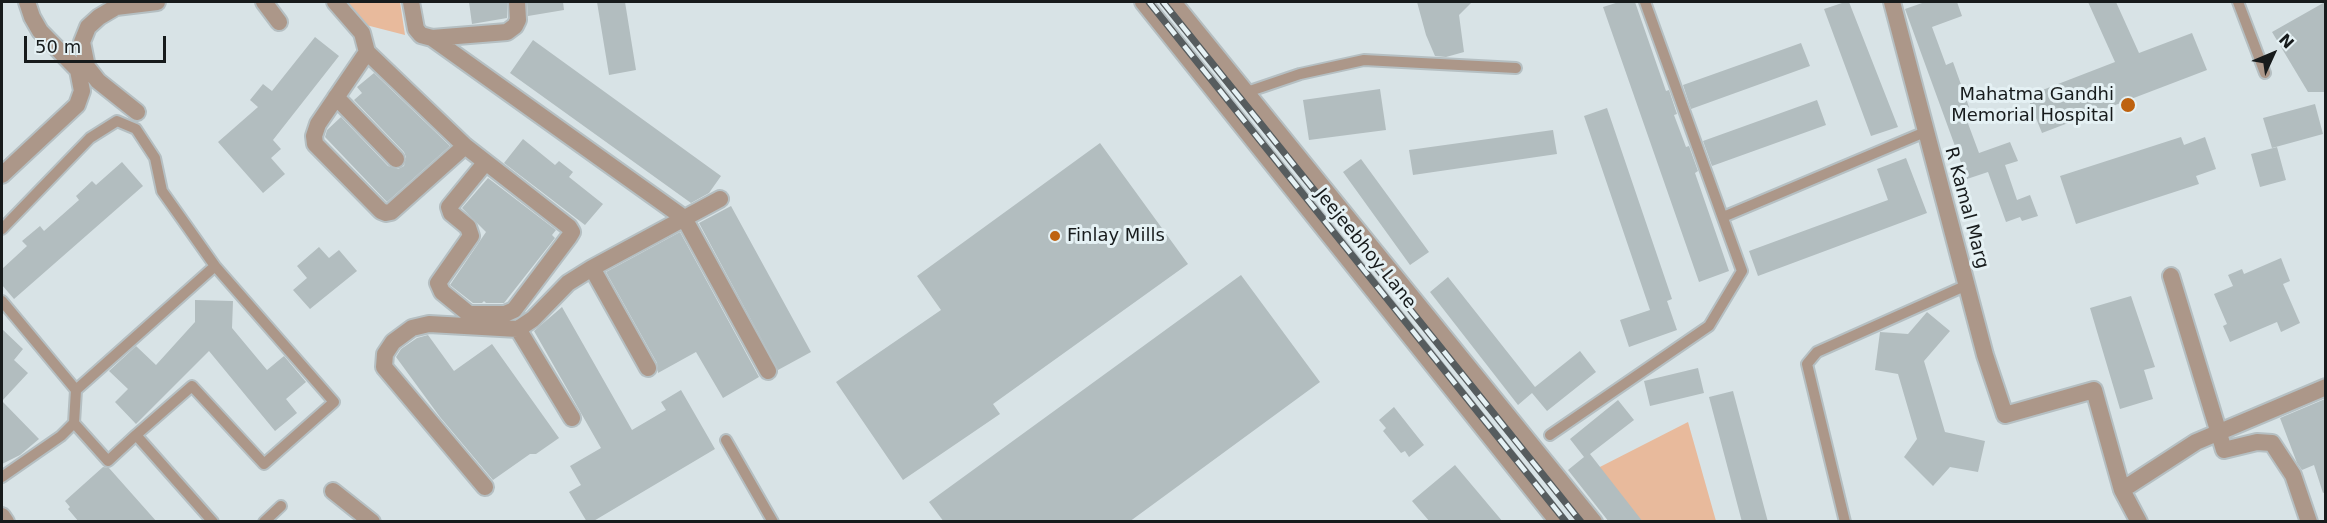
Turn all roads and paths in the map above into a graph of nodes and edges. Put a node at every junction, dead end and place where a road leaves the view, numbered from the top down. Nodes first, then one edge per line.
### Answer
1 (27, 2) edge
2 (157, 2) edge
3 (264, 2) edge
4 (335, 2) edge
5 (411, 2) edge
6 (517, 2) edge
7 (1143, 2) edge
8 (1173, 2) edge
9 (1646, 2) edge
10 (1892, 2) edge
11 (2238, 2) edge
12 (279, 22) dead end
13 (432, 38) junction
14 (367, 52) junction
15 (1516, 68) dead end
16 (2265, 73) dead end
17 (1246, 92) junction
18 (336, 97) junction
19 (136, 112) dead end
20 (1925, 132) junction
21 (465, 146) junction
22 (396, 159) dead end
23 (485, 163) junction
24 (2, 175) edge
25 (720, 199) dead end
26 (1723, 217) junction
27 (684, 218) junction
28 (1355, 225) junction
29 (2, 228) edge
30 (1334, 241) junction
31 (215, 266) junction
32 (592, 268) junction
33 (2171, 276) dead end
34 (1967, 285) junction
35 (2, 301) edge
36 (518, 329) junction
37 (648, 368) dead end
38 (768, 371) dead end
39 (2325, 387) edge
40 (76, 390) junction
41 (572, 418) dead end
42 (74, 423) junction
43 (2218, 433) junction
44 (136, 435) junction
45 (1550, 435) dead end
46 (726, 440) dead end
47 (2, 477) edge
48 (485, 487) dead end
49 (2122, 490) junction
50 (333, 491) dead end
51 (281, 506) dead end
52 (2, 516) edge
53 (6, 522) edge
54 (213, 522) edge
55 (264, 522) edge
56 (372, 522) edge
57 (773, 522) edge
58 (1558, 522) edge
59 (1594, 522) edge
60 (1845, 522) edge
61 (2139, 522) edge
62 (2309, 522) edge

1 - 24 street
2 - 19 street
3 - 12 street
4 - 14 street
5 - 13 street
6 - 13 street
7 - 30 street, Jeejeebhoy Lane
8 - 17 street
9 - 26 lane
10 - 20 street, R Kamal Marg
11 - 16 lane
13 - 27 street
14 - 18 street
14 - 21 street
15 - 17 lane
17 - 28 street
18 - 21 street
18 - 22 street
20 - 26 lane
20 - 34 street, R Kamal Marg
21 - 23 street
23 - 23 street
25 - 27 street
26 - 45 lane
27 - 32 street
27 - 38 street
28 - 30 street
28 - 59 street
29 - 31 lane
30 - 58 street, Jeejeebhoy Lane
31 - 40 lane
31 - 44 lane
32 - 36 street
32 - 37 street
33 - 43 street
34 - 49 street, R Kamal Marg
34 - 60 lane
35 - 40 lane
36 - 41 street
36 - 48 street
39 - 43 street
40 - 42 lane
42 - 44 lane
42 - 47 lane
43 - 49 street
43 - 62 street
44 - 54 lane
46 - 57 lane
49 - 61 street
50 - 56 street
51 - 55 lane
52 - 53 street

